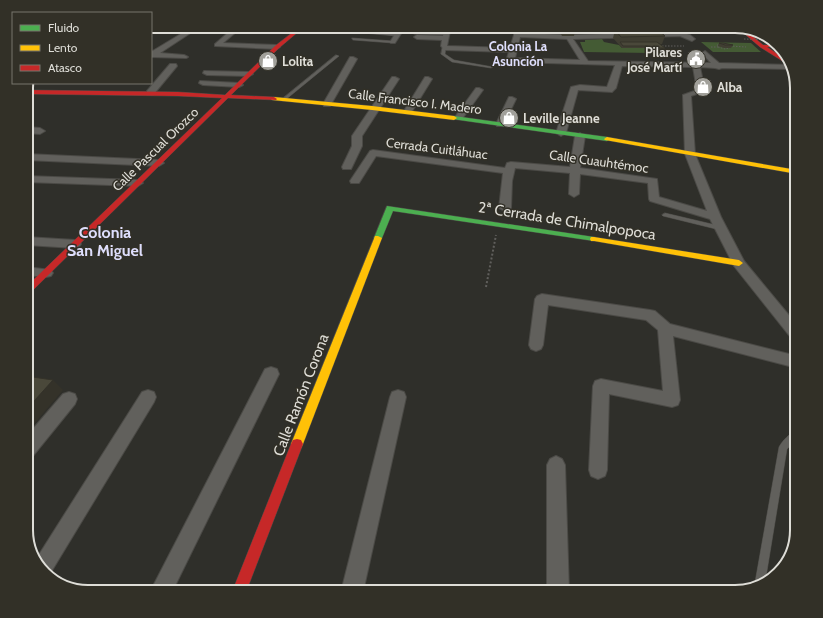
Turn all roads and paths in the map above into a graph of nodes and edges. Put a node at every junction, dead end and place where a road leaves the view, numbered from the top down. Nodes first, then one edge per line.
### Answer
1 (186, 33) edge
2 (231, 33) edge
3 (295, 33) edge
4 (382, 33) edge
5 (422, 33) edge
6 (440, 33) edge
7 (446, 33) edge
8 (616, 33) edge
9 (676, 33) edge
10 (398, 34) junction
11 (679, 34) junction
12 (517, 35) joint
13 (748, 35) edge
14 (618, 36) junction
15 (417, 37) dead end
16 (569, 37) junction
17 (353, 39) dead end
18 (744, 39) dead end
19 (258, 40) dead end
20 (692, 40) dead end
21 (285, 41) junction
22 (393, 42) joint
23 (766, 43) edge
24 (762, 46) junction
25 (770, 46) edge
26 (277, 47) junction
27 (447, 47) junction
28 (718, 47) edge
29 (732, 47) edge
30 (512, 50) junction
31 (152, 53) edge
32 (152, 54) edge
33 (705, 54) dead end
34 (337, 56) dead end
35 (184, 57) dead end
36 (353, 58) dead end
37 (782, 60) edge
38 (584, 62) junction
39 (619, 63) junction
40 (173, 66) dead end
41 (696, 66) junction
42 (491, 67) dead end
43 (719, 67) junction
44 (785, 67) edge
45 (207, 73) dead end
46 (249, 74) junction
47 (428, 79) dead end
48 (395, 80) dead end
49 (203, 83) dead end
50 (239, 85) junction
51 (479, 90) dead end
52 (33, 92) edge
53 (150, 93) junction
54 (229, 96) junction
55 (512, 99) dead end
56 (282, 100) junction
57 (327, 104) junction
58 (376, 108) junction
59 (408, 111) junction
60 (459, 117) junction
61 (500, 124) junction
62 (33, 130) edge
63 (40, 130) dead end
64 (561, 133) junction
65 (580, 136) junction
66 (690, 154) junction
67 (33, 157) edge
68 (159, 163) junction
69 (347, 167) dead end
70 (509, 168) junction
71 (575, 170) junction
72 (790, 171) edge
73 (33, 178) edge
74 (355, 181) dead end
75 (138, 183) junction
76 (574, 194) dead end
77 (390, 208) joint
78 (505, 208) dead end
79 (665, 215) dead end
80 (715, 217) junction
81 (498, 223) junction
82 (720, 228) junction
83 (33, 241) edge
84 (76, 244) junction
85 (739, 263) junction
86 (33, 272) edge
87 (46, 273) junction
88 (33, 285) edge
89 (486, 287) dead end
90 (790, 326) edge
91 (665, 328) junction
92 (536, 344) dead end
93 (790, 360) edge
94 (271, 374) dead end
95 (398, 396) dead end
96 (148, 397) dead end
97 (69, 399) dead end
98 (790, 440) edge
99 (33, 443) edge
100 (556, 465) dead end
101 (598, 470) dead end
102 (45, 564) edge
103 (760, 578) edge
104 (165, 585) edge
105 (241, 585) edge
106 (354, 585) edge
107 (558, 585) edge

1 - 31 street
2 - 26 street
3 - 21 street, Calle Pascual Orozco
4 - 10 lane
5 - 10 lane
6 - 15 street
7 - 27 street
8 - 14 lane
9 - 11 street
10 - 22 street
11 - 14 street
11 - 20 street
12 - 16 street
12 - 30 street
13 - 24 street
14 - 16 street
16 - 38 street
17 - 22 lane
18 - 23 path, bridge
19 - 21 street
21 - 26 street, Calle Pascual Orozco
24 - 25 street
24 - 37 street
26 - 46 street, Calle Pascual Orozco
27 - 30 street
27 - 42 lane
28 - 29 path
30 - 38 street
32 - 35 street
33 - 43 street
34 - 56 lane
36 - 57 street
38 - 39 street
39 - 41 street
39 - 64 street
40 - 53 street
41 - 43 street
41 - 66 street
43 - 44 street
45 - 46 street
46 - 50 street, Calle Pascual Orozco
47 - 59 street
48 - 58 street
49 - 50 street
50 - 54 street, Calle Pascual Orozco
51 - 60 street
52 - 53 street, Calle Francisco I. Madero
53 - 54 street, Calle Francisco I. Madero
54 - 56 street, Calle Francisco I. Madero
54 - 68 street, Calle Pascual Orozco
55 - 61 street
56 - 57 street, Calle Francisco I. Madero
57 - 58 street, Calle Francisco I. Madero
58 - 59 street, Calle Francisco I. Madero
58 - 69 street
59 - 60 street, Calle Francisco I. Madero
60 - 61 street, Calle Francisco I. Madero
61 - 64 street, Calle Francisco I. Madero
62 - 63 street
64 - 65 street, Calle Francisco I. Madero
65 - 66 street, Calle Francisco I. Madero
65 - 71 street
66 - 72 street, Calle Francisco I. Madero
66 - 80 street
67 - 68 street
68 - 75 street, Calle Pascual Orozco
70 - 71 street, Calle Cuauhtémoc
70 - 74 street, Cerrada Cuitláhuac
70 - 78 street
71 - 76 street
71 - 80 street, Calle Cuauhtémoc
73 - 75 street
75 - 84 street, Calle Pascual Orozco
77 - 81 street, 2ª Cerrada de Chimalpopoca
77 - 105 street, Calle Ramón Corona
79 - 82 lane
80 - 82 street
81 - 85 street, 2ª Cerrada de Chimalpopoca
81 - 89 path
82 - 85 street
83 - 84 street
84 - 87 street, Calle Pascual Orozco
85 - 90 street
86 - 87 street
87 - 88 street, Calle Pascual Orozco
91 - 92 street
91 - 93 street
91 - 101 street
94 - 104 street
95 - 106 street
96 - 102 street
97 - 99 street
98 - 103 lane
100 - 107 street

